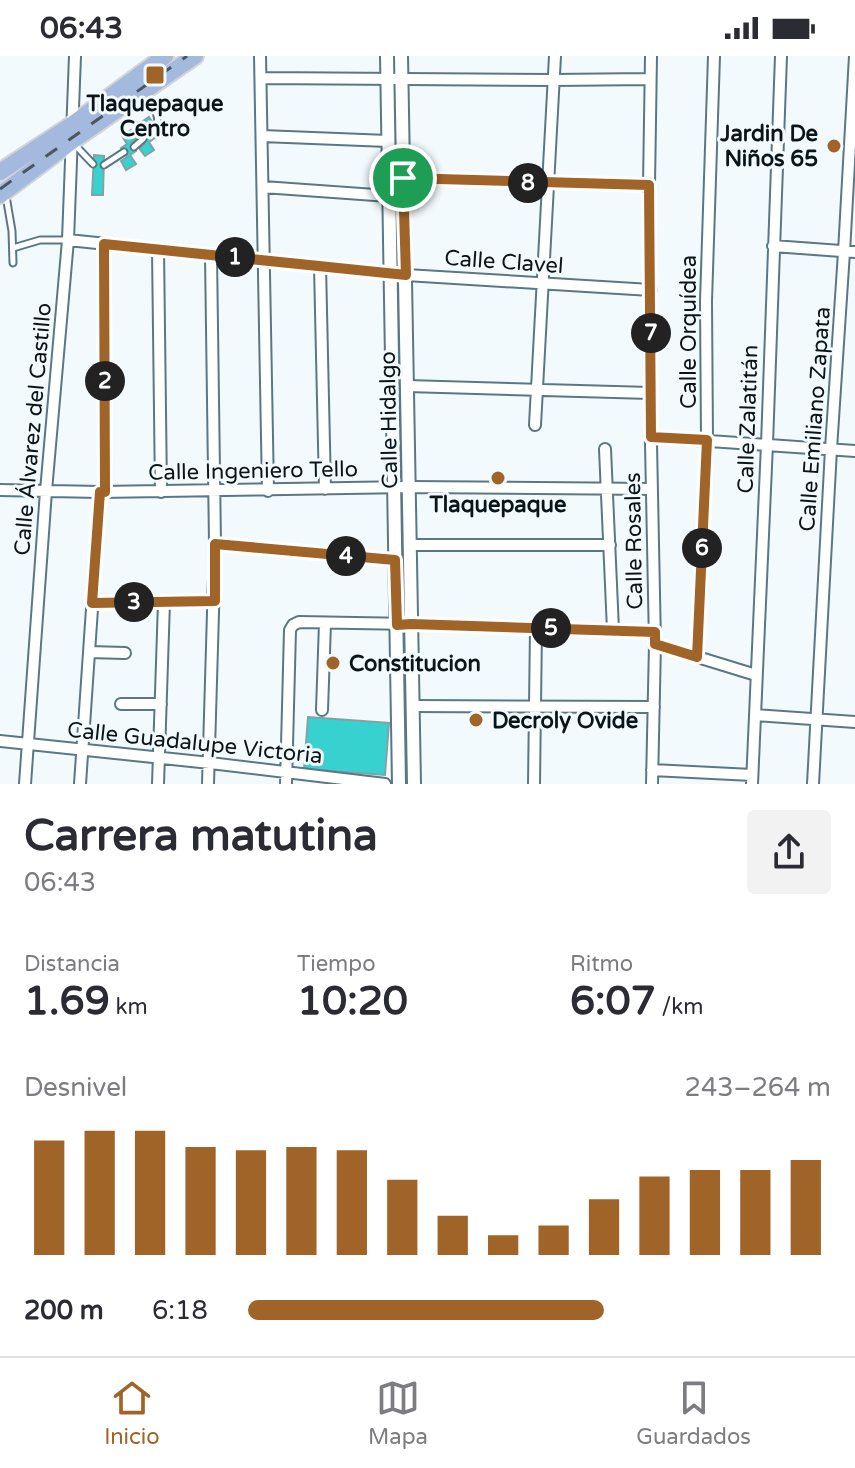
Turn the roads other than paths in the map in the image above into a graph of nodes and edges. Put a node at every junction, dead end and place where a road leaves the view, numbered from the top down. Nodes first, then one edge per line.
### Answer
1 (75, 56) edge
2 (165, 56) edge
3 (195, 56) edge
4 (260, 56) edge
5 (387, 56) edge
6 (401, 56) edge
7 (555, 56) edge
8 (651, 56) edge
9 (714, 56) edge
10 (781, 56) edge
11 (855, 56) edge
12 (261, 78) junction
13 (387, 79) junction
14 (401, 79) junction
15 (650, 79) junction
16 (553, 80) junction
17 (148, 89) junction
18 (72, 133) junction
19 (152, 134) dead end
20 (262, 136) junction
21 (143, 139) dead end
22 (388, 141) junction
23 (134, 147) dead end
24 (124, 152) dead end
25 (93, 164) dead end
26 (104, 165) dead end
27 (0, 172) edge
28 (403, 178) junction
29 (548, 184) junction
30 (649, 185) junction
31 (263, 187) junction
32 (2, 193) edge
33 (389, 196) junction
34 (68, 240) junction
35 (104, 244) junction
36 (773, 246) junction
37 (13, 248) junction
38 (158, 249) junction
39 (850, 252) edge
40 (211, 255) junction
41 (264, 260) junction
42 (13, 263) dead end
43 (320, 266) junction
44 (390, 273) junction
45 (406, 275) junction
46 (543, 284) junction
47 (651, 290) junction
48 (407, 386) junction
49 (537, 389) junction
50 (650, 393) junction
51 (535, 425) dead end
52 (651, 437) junction
53 (707, 440) junction
54 (767, 444) junction
55 (605, 449) dead end
56 (831, 449) junction
57 (855, 451) edge
58 (409, 487) junction
59 (394, 488) junction
60 (325, 489) junction
61 (607, 489) junction
62 (651, 489) junction
63 (0, 490) edge
64 (46, 491) junction
65 (216, 491) junction
66 (268, 491) junction
67 (102, 492) junction
68 (161, 492) junction
69 (215, 544) junction
70 (410, 545) junction
71 (610, 545) junction
72 (395, 560) junction
73 (215, 601) junction
74 (164, 602) junction
75 (92, 603) junction
76 (325, 623) junction
77 (411, 624) junction
78 (397, 625) junction
79 (536, 628) junction
80 (613, 630) junction
81 (655, 632) junction
82 (655, 644) junction
83 (89, 652) junction
84 (125, 653) dead end
85 (697, 657) junction
86 (756, 675) junction
87 (121, 704) dead end
88 (161, 704) junction
89 (413, 706) junction
90 (535, 706) junction
91 (654, 707) junction
92 (322, 710) dead end
93 (755, 715) junction
94 (817, 720) junction
95 (855, 722) edge
96 (0, 741) edge
97 (28, 744) junction
98 (82, 750) junction
99 (159, 758) junction
100 (210, 763) junction
101 (652, 770) junction
102 (286, 778) edge
103 (752, 780) edge
104 (330, 781) edge
105 (25, 784) edge
106 (80, 784) edge
107 (158, 784) edge
108 (208, 784) edge
109 (385, 784) edge
110 (399, 784) edge
111 (414, 784) edge
112 (534, 784) edge
113 (652, 784) edge
114 (813, 784) edge

1 - 18 street, Calle Álvarez del Castillo
2 - 18 main road
3 - 17 main road
4 - 12 street
5 - 13 street, Calle Hidalgo
6 - 14 street, Calle Hidalgo
7 - 16 street
8 - 15 street, Calle Rosales
9 - 53 street, Calle Orquídea
10 - 36 street, Calle Zalatitán
11 - 39 street, Calle Emiliano Zapata
12 - 13 street
12 - 20 street
13 - 14 street
13 - 22 street, Calle Hidalgo
14 - 16 street
14 - 28 street, Calle Hidalgo
15 - 16 street
15 - 30 street, Calle Rosales
16 - 29 street
17 - 18 main road
17 - 19 lane
18 - 25 lane
18 - 27 main road
18 - 32 main road
18 - 34 street, Calle Álvarez del Castillo
20 - 22 street
20 - 31 street
21 - 23 lane
22 - 33 street, Calle Hidalgo
24 - 26 lane
28 - 29 street
28 - 45 street, Calle Hidalgo
29 - 30 street
29 - 46 street
30 - 47 street, Calle Rosales
31 - 33 street
31 - 41 street
32 - 37 lane
33 - 44 street, Calle Hidalgo
34 - 35 street, Calle Clavel
34 - 37 lane
34 - 64 street, Calle Álvarez del Castillo
35 - 38 street, Calle Clavel
35 - 67 street
36 - 39 street
36 - 54 street, Calle Zalatitán
37 - 42 lane
38 - 40 street, Calle Clavel
38 - 68 street
39 - 56 street, Calle Emiliano Zapata
40 - 41 street, Calle Clavel
40 - 65 street
41 - 43 street, Calle Clavel
41 - 66 street
43 - 44 street, Calle Clavel
43 - 60 street
44 - 45 street, Calle Clavel
44 - 59 street, Calle Hidalgo
45 - 46 street, Calle Clavel
45 - 48 street, Calle Hidalgo
46 - 47 street, Calle Clavel
46 - 49 street
47 - 50 street, Calle Rosales
48 - 49 street
48 - 58 street, Calle Hidalgo
49 - 50 street
49 - 51 street
50 - 52 street, Calle Rosales
52 - 53 street
52 - 62 street, Calle Rosales
53 - 54 street
53 - 85 street, Calle Orquídea
54 - 56 street
54 - 86 street, Calle Zalatitán
55 - 61 street
56 - 57 street
56 - 94 street, Calle Emiliano Zapata
58 - 59 street, Calle Ingeniero Tello
58 - 61 street, Calle Ingeniero Tello
58 - 70 street, Calle Hidalgo
59 - 60 street, Calle Ingeniero Tello
59 - 72 street, Calle Hidalgo
60 - 66 street, Calle Ingeniero Tello
61 - 62 street, Calle Ingeniero Tello
61 - 71 street
62 - 81 street, Calle Rosales
63 - 64 street, Calle Ingeniero Tello
64 - 67 street, Calle Ingeniero Tello
64 - 97 street, Calle Álvarez del Castillo
65 - 66 street, Calle Ingeniero Tello
65 - 68 street, Calle Ingeniero Tello
65 - 69 street
67 - 68 street, Calle Ingeniero Tello
67 - 75 street
69 - 72 street
69 - 73 street
70 - 71 street
70 - 77 street, Calle Hidalgo
71 - 80 street
72 - 78 street, Calle Hidalgo
73 - 74 street
73 - 100 street
74 - 75 street
74 - 88 street
75 - 83 street
76 - 78 street
76 - 92 street
76 - 102 street
77 - 78 street
77 - 79 street
77 - 89 street, Calle Hidalgo
78 - 110 street, Calle Hidalgo
79 - 80 street
79 - 90 street
80 - 81 street
81 - 82 street, Calle Rosales
82 - 85 street
82 - 91 street, Calle Rosales
83 - 84 street
83 - 98 street
85 - 86 street
86 - 93 street, Calle Zalatitán
87 - 88 street
88 - 99 street
89 - 90 street
89 - 111 street, Calle Hidalgo
90 - 91 street
90 - 112 street
91 - 101 street, Calle Rosales
93 - 94 street
93 - 103 street, Calle Zalatitán
94 - 95 street
94 - 114 street, Calle Emiliano Zapata
96 - 97 street, Calle Guadalupe Victoria
97 - 98 street, Calle Guadalupe Victoria
97 - 105 street, Calle Álvarez del Castillo
98 - 99 street, Calle Guadalupe Victoria
98 - 106 street
99 - 100 street, Calle Guadalupe Victoria
99 - 107 street
100 - 102 street, Calle Guadalupe Victoria
100 - 108 street
101 - 103 street
101 - 113 street, Calle Rosales
102 - 104 street, Calle Guadalupe Victoria
104 - 109 street, Calle Guadalupe Victoria

